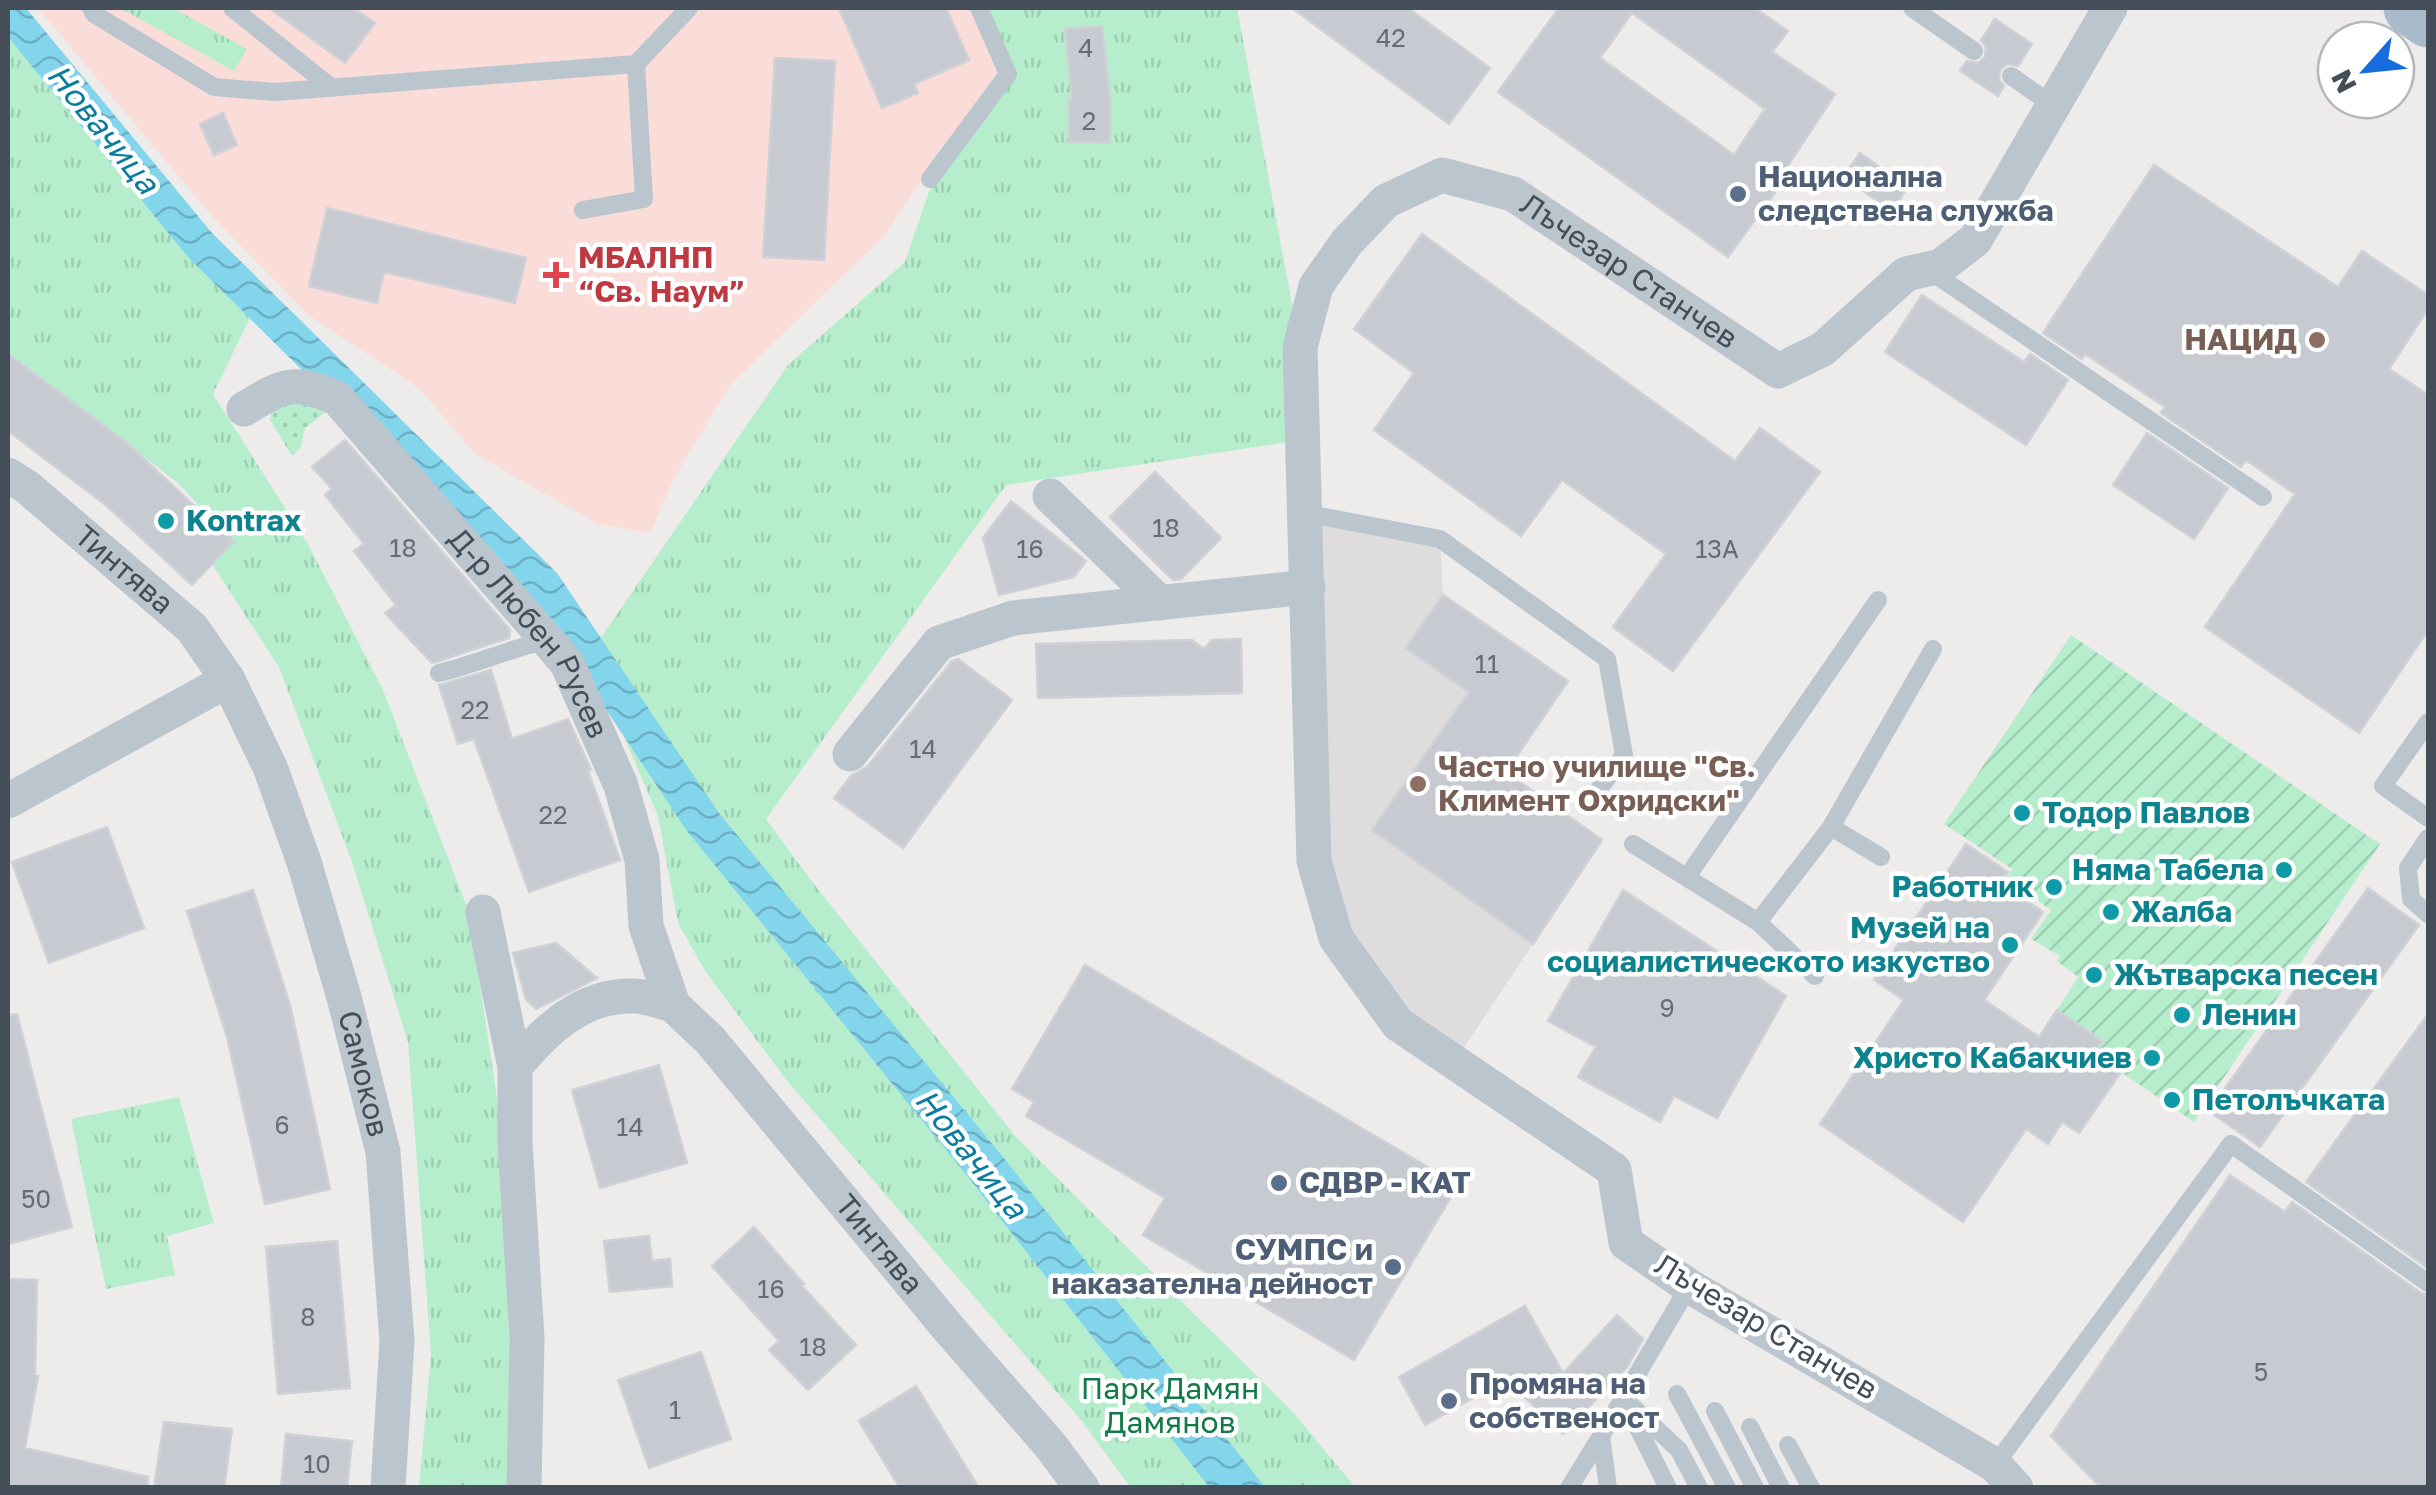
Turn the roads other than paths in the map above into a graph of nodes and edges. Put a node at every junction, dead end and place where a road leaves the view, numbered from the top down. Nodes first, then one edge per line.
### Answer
1 (91, 8) edge
2 (232, 8) edge
3 (689, 8) edge
4 (979, 8) edge
5 (1912, 8) edge
6 (2110, 8) edge
7 (2411, 8) edge
8 (2428, 20) edge
9 (1974, 50) dead end
10 (636, 64) junction
11 (2011, 76) dead end
12 (332, 88) junction
13 (2054, 106) junction
14 (930, 179) dead end
15 (584, 210) dead end
16 (1927, 269) junction
17 (244, 409) dead end
18 (8, 475) edge
19 (1050, 496) dead end
20 (2263, 497) dead end
21 (1304, 514) junction
22 (1308, 586) junction
23 (1878, 600) dead end
24 (1160, 602) junction
25 (548, 640) junction
26 (1933, 649) dead end
27 (439, 673) dead end
28 (228, 680) junction
29 (2428, 722) edge
30 (850, 754) dead end
31 (1600, 788) dead end
32 (8, 801) edge
33 (2428, 818) edge
34 (1831, 827) junction
35 (2428, 838) edge
36 (1633, 844) dead end
37 (1880, 857) dead end
38 (1688, 877) junction
39 (482, 912) dead end
40 (2428, 914) edge
41 (1758, 922) junction
42 (1815, 976) dead end
43 (674, 1005) junction
44 (514, 1066) junction
45 (2428, 1283) edge
46 (1689, 1286) junction
47 (1677, 1394) dead end
48 (1623, 1398) junction
49 (1715, 1411) dead end
50 (1750, 1427) dead end
51 (1601, 1436) junction
52 (1788, 1445) dead end
53 (2006, 1476) edge
54 (388, 1488) edge
55 (524, 1488) edge
56 (1082, 1488) edge
57 (1569, 1488) edge
58 (1584, 1488) edge
59 (1608, 1488) edge
60 (1668, 1488) edge
61 (1700, 1488) edge
62 (1727, 1488) edge
63 (1755, 1488) edge
64 (1780, 1488) edge
65 (1810, 1488) edge

1 - 12 lane
2 - 12 lane
3 - 10 lane
4 - 14 lane
5 - 9 lane
6 - 13 street, Лъчезар Станчев
7 - 8 main road
10 - 12 lane
10 - 15 lane
11 - 13 lane
13 - 16 street, Лъчезар Станчев
16 - 20 lane
16 - 21 street, Лъчезар Станчев
17 - 25 street, Д-р Любен Русев
18 - 28 street, Тинтява
19 - 24 street
21 - 22 street, Лъчезар Станчев
21 - 31 lane
22 - 24 street
22 - 46 street, Лъчезар Станчев
23 - 38 lane
24 - 30 street
25 - 27 lane
25 - 43 street, Д-р Любен Русев
26 - 34 lane
28 - 32 street
28 - 54 street, Самоков
29 - 33 lane
34 - 37 lane
34 - 41 lane
35 - 40 lane
36 - 38 lane
38 - 41 lane
39 - 44 street
41 - 42 lane
43 - 44 street
43 - 56 street, Тинтява
44 - 55 street
45 - 53 lane
46 - 48 lane
46 - 53 street, Лъчезар Станчев
47 - 62 lane
48 - 51 lane
48 - 60 lane
48 - 61 lane
49 - 63 lane
50 - 64 lane
51 - 57 lane
51 - 58 lane
51 - 59 lane
52 - 65 lane

